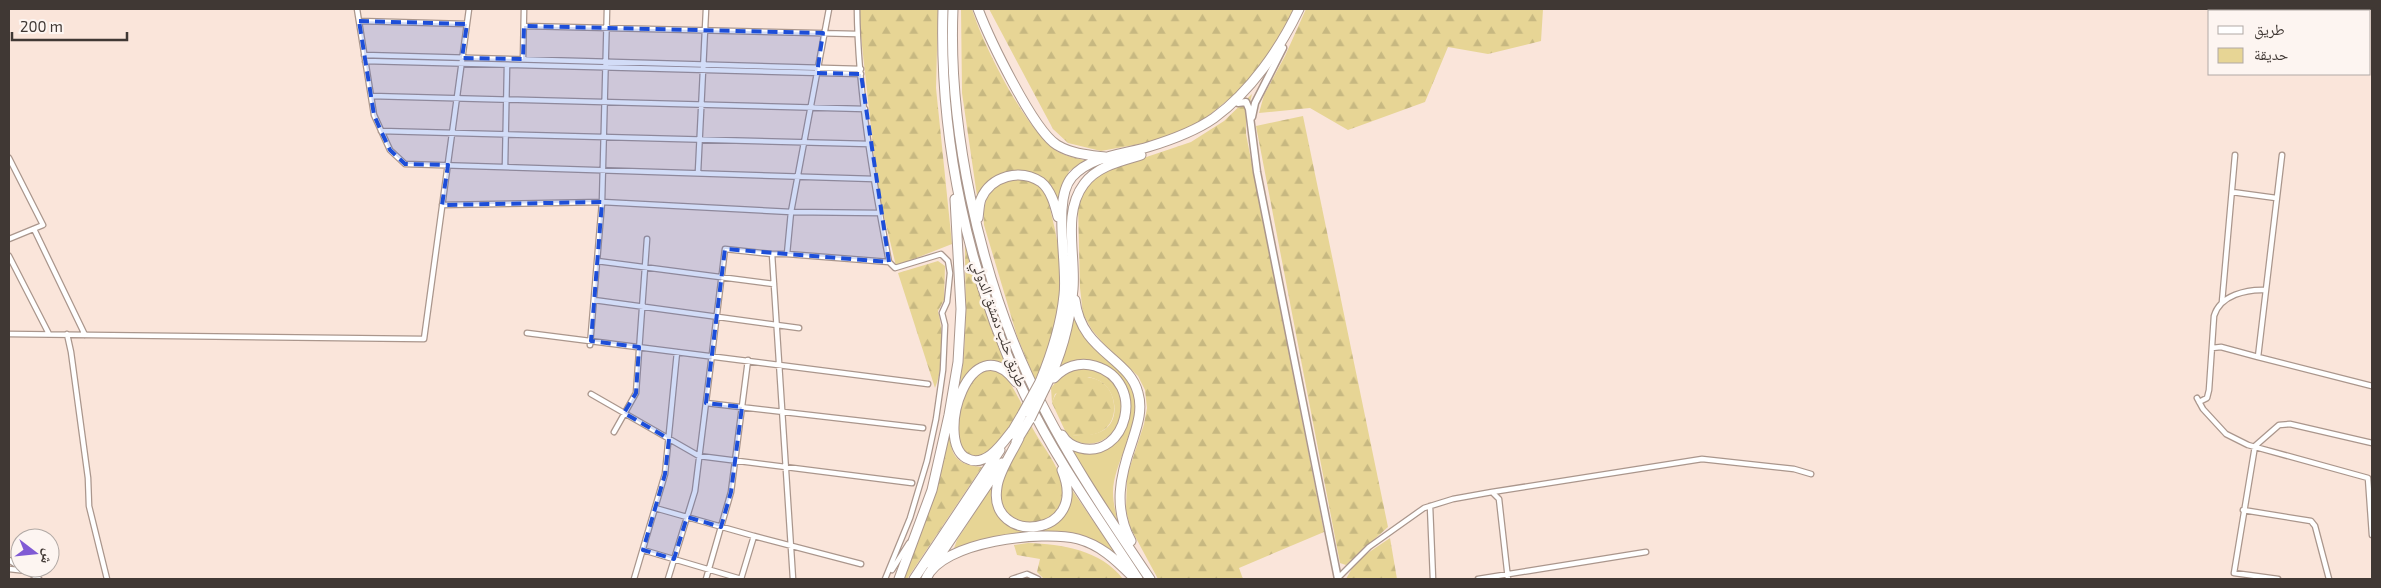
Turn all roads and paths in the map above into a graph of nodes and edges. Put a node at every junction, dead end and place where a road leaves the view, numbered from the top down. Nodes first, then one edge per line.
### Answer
1 (357, 9) edge
2 (469, 9) edge
3 (524, 9) edge
4 (607, 9) edge
5 (706, 9) edge
6 (829, 9) edge
7 (857, 9) edge
8 (943, 9) edge
9 (953, 9) edge
10 (978, 9) edge
11 (1299, 9) edge
12 (1304, 9) edge
13 (359, 21) junction
14 (467, 24) junction
15 (524, 26) junction
16 (606, 28) junction
17 (705, 30) junction
18 (823, 34) junction
19 (857, 34) junction
20 (1283, 48) junction
21 (364, 55) junction
22 (462, 58) junction
23 (523, 59) junction
24 (364, 61) junction
25 (604, 62) junction
26 (462, 64) junction
27 (703, 64) junction
28 (507, 65) junction
29 (604, 68) junction
30 (703, 70) junction
31 (817, 71) junction
32 (861, 71) junction
33 (371, 96) junction
34 (457, 98) junction
35 (506, 100) junction
36 (603, 102) junction
37 (1238, 103) junction
38 (701, 104) junction
39 (811, 107) junction
40 (865, 108) junction
41 (1251, 125) junction
42 (381, 131) junction
43 (452, 133) junction
44 (505, 134) junction
45 (603, 137) junction
46 (700, 140) junction
47 (804, 142) junction
48 (869, 144) junction
49 (2235, 155) dead end
50 (2282, 156) dead end
51 (9, 158) edge
52 (1108, 161) junction
53 (448, 166) junction
54 (504, 167) junction
55 (954, 168) junction
56 (602, 170) junction
57 (698, 172) junction
58 (798, 176) junction
59 (874, 179) junction
60 (2232, 192) junction
61 (2276, 198) junction
62 (602, 202) junction
63 (442, 205) junction
64 (792, 212) junction
65 (879, 212) junction
66 (977, 222) junction
67 (34, 229) junction
68 (9, 239) edge
69 (647, 240) dead end
70 (1064, 241) junction
71 (772, 254) junction
72 (787, 254) junction
73 (9, 256) edge
74 (597, 261) junction
75 (889, 262) junction
76 (645, 267) junction
77 (721, 277) junction
78 (774, 284) junction
79 (1073, 289) junction
80 (2266, 290) junction
81 (594, 300) junction
82 (2222, 302) junction
83 (642, 307) junction
84 (716, 317) junction
85 (777, 326) junction
86 (9, 328) edge
87 (799, 328) dead end
88 (527, 333) dead end
89 (10, 334) edge
90 (50, 334) junction
91 (67, 334) junction
92 (85, 335) junction
93 (590, 343) junction
94 (639, 347) junction
95 (2212, 348) junction
96 (677, 352) junction
97 (711, 356) junction
98 (2258, 357) junction
99 (748, 361) junction
100 (779, 365) junction
101 (928, 384) dead end
102 (1043, 385) junction
103 (2372, 386) edge
104 (591, 394) dead end
105 (1025, 395) junction
106 (706, 403) junction
107 (742, 407) junction
108 (1046, 408) junction
109 (782, 412) junction
110 (624, 413) junction
111 (923, 428) dead end
112 (614, 432) dead end
113 (1016, 435) junction
114 (669, 439) junction
115 (2372, 443) edge
116 (1051, 445) junction
117 (2255, 446) junction
118 (699, 456) junction
119 (735, 461) junction
120 (786, 466) junction
121 (1811, 474) dead end
122 (912, 483) dead end
123 (1492, 492) junction
124 (1430, 506) junction
125 (655, 508) junction
126 (2243, 510) junction
127 (687, 517) junction
128 (721, 527) junction
129 (919, 527) junction
130 (2372, 535) edge
131 (754, 536) junction
132 (791, 546) junction
133 (643, 550) junction
134 (1646, 552) dead end
135 (674, 559) junction
136 (861, 564) dead end
137 (708, 569) junction
138 (2234, 573) junction
139 (926, 577) edge
140 (1508, 577) edge
141 (106, 579) edge
142 (634, 579) edge
143 (668, 579) edge
144 (706, 579) edge
145 (741, 579) edge
146 (794, 579) edge
147 (886, 579) edge
148 (899, 579) edge
149 (914, 579) edge
150 (1012, 579) edge
151 (1038, 579) edge
152 (1134, 579) edge
153 (1138, 579) edge
154 (1150, 579) edge
155 (1338, 579) edge
156 (1433, 579) edge
157 (1478, 579) edge
158 (2233, 579) edge
159 (2278, 579) edge
160 (2328, 579) edge

1 - 13 street
2 - 14 street
3 - 15 street
4 - 16 street
5 - 17 street
6 - 18 street
7 - 19 street
8 - 55 highway, طريق حلب دمشق الدولي
9 - 66 highway, طريق حلب دمشق الدولي
10 - 52 highway
11 - 52 highway
12 - 20 highway
13 - 14 street
13 - 21 street
14 - 22 street
15 - 16 street
15 - 23 street
16 - 17 street
16 - 25 street
17 - 18 street
17 - 27 street
18 - 19 street
18 - 31 street
19 - 32 street
20 - 37 highway
20 - 41 main road
21 - 22 street
21 - 24 street
22 - 23 street
22 - 26 street
23 - 25 street
24 - 26 street
24 - 33 street
25 - 27 street
25 - 29 street
26 - 28 street
26 - 34 street
27 - 30 street
27 - 31 street
28 - 29 street
28 - 35 street
29 - 30 street
29 - 36 street
30 - 31 street
30 - 38 street
31 - 32 street
31 - 39 street
32 - 40 street
33 - 34 street
33 - 42 street
34 - 35 street
34 - 43 street
35 - 36 street
35 - 44 street
36 - 38 street
36 - 45 street
37 - 41 main road
37 - 52 highway
38 - 39 street
38 - 46 street
39 - 40 street
39 - 47 street
40 - 48 street
41 - 155 main road
42 - 43 street
42 - 53 street
43 - 44 street
43 - 53 street
44 - 45 street
44 - 54 street
45 - 46 street
45 - 56 street
46 - 47 street
46 - 57 street
47 - 48 street
47 - 58 street
48 - 59 street
49 - 60 street
50 - 61 street
51 - 67 street
52 - 70 highway
52 - 79 highway
53 - 54 street
53 - 63 street
54 - 56 street
55 - 105 highway, طريق حلب دمشق الدولي
55 - 129 highway
56 - 57 street
56 - 62 street
57 - 58 street
58 - 59 street
58 - 64 street
59 - 65 street
60 - 61 street
60 - 82 street
61 - 80 street
62 - 63 street
62 - 64 street
62 - 74 street
63 - 92 street
64 - 65 street
64 - 72 street
65 - 75 street
66 - 70 highway
66 - 108 highway, طريق حلب دمشق الدولي
67 - 68 street
67 - 92 street
69 - 76 street
70 - 102 highway
71 - 72 street
71 - 77 street
71 - 78 street
72 - 75 street
73 - 90 street
74 - 76 street
74 - 81 street
75 - 147 street
76 - 77 street
76 - 83 street
77 - 78 street
77 - 84 street
78 - 85 street
79 - 102 highway
79 - 154 highway
80 - 82 street
80 - 98 street
81 - 83 street
81 - 93 street
82 - 95 street
83 - 84 street
83 - 94 street
84 - 85 street
84 - 97 street
85 - 87 street
85 - 100 street
86 - 89 street
88 - 93 street
89 - 90 street
90 - 91 street
91 - 92 street
91 - 141 street
93 - 94 street
94 - 96 street
94 - 110 street
95 - 98 street
95 - 117 street
96 - 97 street
96 - 114 street
97 - 99 street
97 - 106 street
98 - 103 street
99 - 100 street
99 - 107 street
100 - 101 street
100 - 109 street
102 - 108 highway
102 - 113 highway, bridge
104 - 110 street
105 - 113 highway
105 - 116 highway, طريق حلب دمشق الدولي
106 - 107 street
106 - 118 street
107 - 109 street
107 - 119 street
108 - 154 highway, طريق حلب دمشق الدولي
109 - 111 street
109 - 120 street
110 - 112 street
110 - 114 street
113 - 116 highway
113 - 139 highway
113 - 149 highway
114 - 118 street
114 - 125 street
115 - 117 street
116 - 153 highway, طريق حلب دمشق الدولي
117 - 126 street
117 - 130 street
118 - 119 street
118 - 127 street
119 - 120 street
119 - 128 street
120 - 122 street
120 - 132 street
121 - 123 street
123 - 124 street
123 - 140 street
124 - 155 street
124 - 156 street
125 - 127 street
125 - 133 street
126 - 138 street
126 - 160 street
127 - 128 street
127 - 135 street
128 - 131 street
128 - 137 street
129 - 147 street
129 - 148 highway
131 - 132 street
131 - 145 street
132 - 136 street
132 - 146 street
133 - 135 street
133 - 142 street
134 - 140 street
135 - 137 street
135 - 143 street
137 - 144 street
137 - 145 street
138 - 158 street
138 - 159 street
139 - 152 highway
140 - 157 street
150 - 151 street

